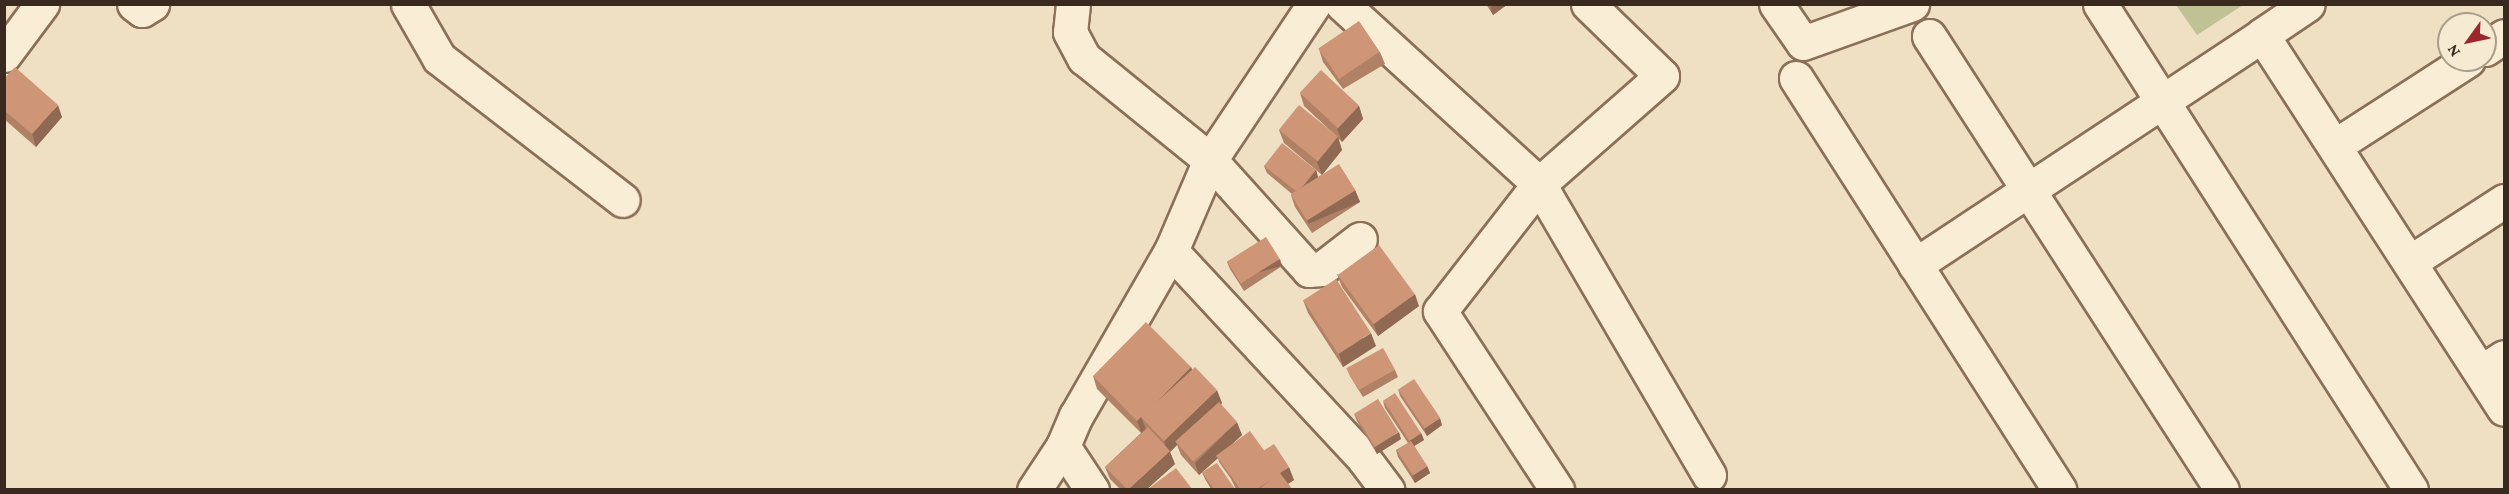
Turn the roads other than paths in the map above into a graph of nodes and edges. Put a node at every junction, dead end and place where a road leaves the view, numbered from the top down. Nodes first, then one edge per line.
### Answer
1 (42, 4) edge
2 (134, 4) edge
3 (152, 4) edge
4 (408, 4) edge
5 (1073, 4) edge
6 (1314, 4) edge
7 (1342, 4) edge
8 (1588, 4) edge
9 (1776, 4) edge
10 (1912, 4) edge
11 (2100, 4) edge
12 (2308, 4) edge
13 (2262, 35) junction
14 (1929, 36) dead end
15 (4, 55) edge
16 (2449, 72) edge
17 (1796, 78) dead end
18 (2163, 101) junction
19 (2336, 145) junction
20 (1210, 160) junction
21 (1539, 184) junction
22 (2030, 189) junction
23 (623, 200) dead end
24 (2505, 201) edge
25 (1360, 239) dead end
26 (1171, 251) junction
27 (2410, 262) junction
28 (1915, 265) junction
29 (2493, 364) edge
30 (2505, 409) edge
31 (1063, 446) junction
32 (1709, 475) dead end
33 (1034, 489) edge
34 (1092, 489) edge
35 (1387, 489) edge
36 (1557, 489) edge
37 (2059, 489) edge
38 (2222, 489) edge
39 (2411, 489) edge

1 - 15 street
2 - 3 street
4 - 23 street
5 - 20 street
6 - 20 street
7 - 21 street
8 - 21 street
9 - 10 street
11 - 18 street
12 - 13 street
13 - 18 street
13 - 19 street
14 - 22 street
16 - 19 street
17 - 28 street
18 - 22 street
18 - 39 street
19 - 27 street
20 - 25 street
20 - 26 street
21 - 32 street
21 - 36 street
22 - 28 street
22 - 38 street
24 - 27 street
26 - 31 street
26 - 35 street
27 - 29 street
28 - 37 street
29 - 30 street
31 - 33 street
31 - 34 street

